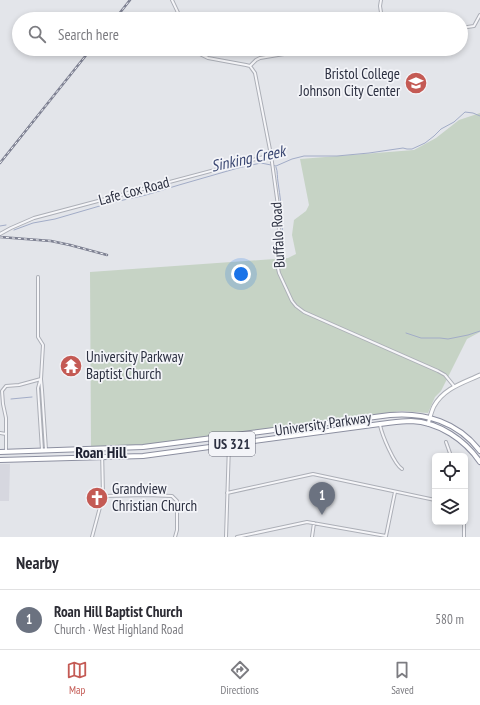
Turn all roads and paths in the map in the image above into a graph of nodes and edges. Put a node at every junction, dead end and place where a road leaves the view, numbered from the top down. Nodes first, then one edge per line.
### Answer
1 (172, 0) edge
2 (380, 0) edge
3 (178, 12) edge
4 (381, 12) edge
5 (480, 15) edge
6 (468, 27) edge
7 (204, 56) edge
8 (272, 56) edge
9 (250, 66) junction
10 (271, 155) junction
11 (0, 234) edge
12 (38, 277) dead end
13 (480, 375) edge
14 (41, 379) junction
15 (454, 386) junction
16 (1, 404) edge
17 (430, 417) junction
18 (380, 424) junction
19 (428, 424) junction
20 (303, 426) junction
21 (0, 433) edge
22 (6, 434) junction
23 (304, 435) junction
24 (228, 436) junction
25 (446, 442) dead end
26 (165, 444) junction
27 (228, 445) junction
28 (102, 449) junction
29 (59, 450) junction
30 (44, 451) junction
31 (480, 451) edge
32 (0, 452) edge
33 (6, 452) junction
34 (166, 453) junction
35 (450, 453) edge
36 (102, 458) junction
37 (59, 459) junction
38 (0, 460) edge
39 (6, 460) junction
40 (480, 462) edge
41 (402, 469) dead end
42 (227, 492) junction
43 (395, 492) junction
44 (103, 496) junction
45 (432, 499) edge
46 (314, 523) junction
47 (464, 525) edge
48 (92, 537) edge
49 (175, 537) edge
50 (226, 537) edge
51 (237, 537) edge
52 (312, 537) edge
53 (464, 537) edge

1 - 3 street
2 - 4 street
5 - 6 street
7 - 9 street
8 - 9 street
9 - 10 street, Buffalo Road
10 - 11 street, Lafe Cox Road
10 - 15 street, Buffalo Road
12 - 14 street
13 - 15 main road
14 - 16 street
14 - 30 street
15 - 17 main road
16 - 22 street
17 - 19 main road
17 - 20 highway, University Parkway / US 321
17 - 31 highway, University Parkway / US 321
18 - 19 highway, University Parkway / US 321
18 - 23 highway, University Parkway / US 321
18 - 41 street
19 - 40 highway, University Parkway / US 321
20 - 23 highway
20 - 24 highway, University Parkway / US 321
21 - 22 street
22 - 33 street
23 - 27 highway, University Parkway / US 321
24 - 26 highway, University Parkway / US 321
24 - 27 street
25 - 35 street
26 - 28 highway, University Parkway / US 321
26 - 34 highway
27 - 34 highway, University Parkway / US 321
27 - 42 street
28 - 29 highway, University Parkway / US 321
28 - 36 street
29 - 30 highway, University Parkway / US 321
29 - 37 highway
30 - 33 highway, University Parkway / US 321
32 - 33 highway, University Parkway / US 321
33 - 39 highway
34 - 36 highway, University Parkway / US 321
36 - 37 highway, University Parkway / US 321
36 - 44 street
37 - 39 highway, University Parkway / US 321
38 - 39 highway, University Parkway / US 321
42 - 43 street
42 - 50 street
43 - 45 street
43 - 46 street
44 - 48 street
44 - 49 street
46 - 51 street
46 - 52 street
47 - 53 street

